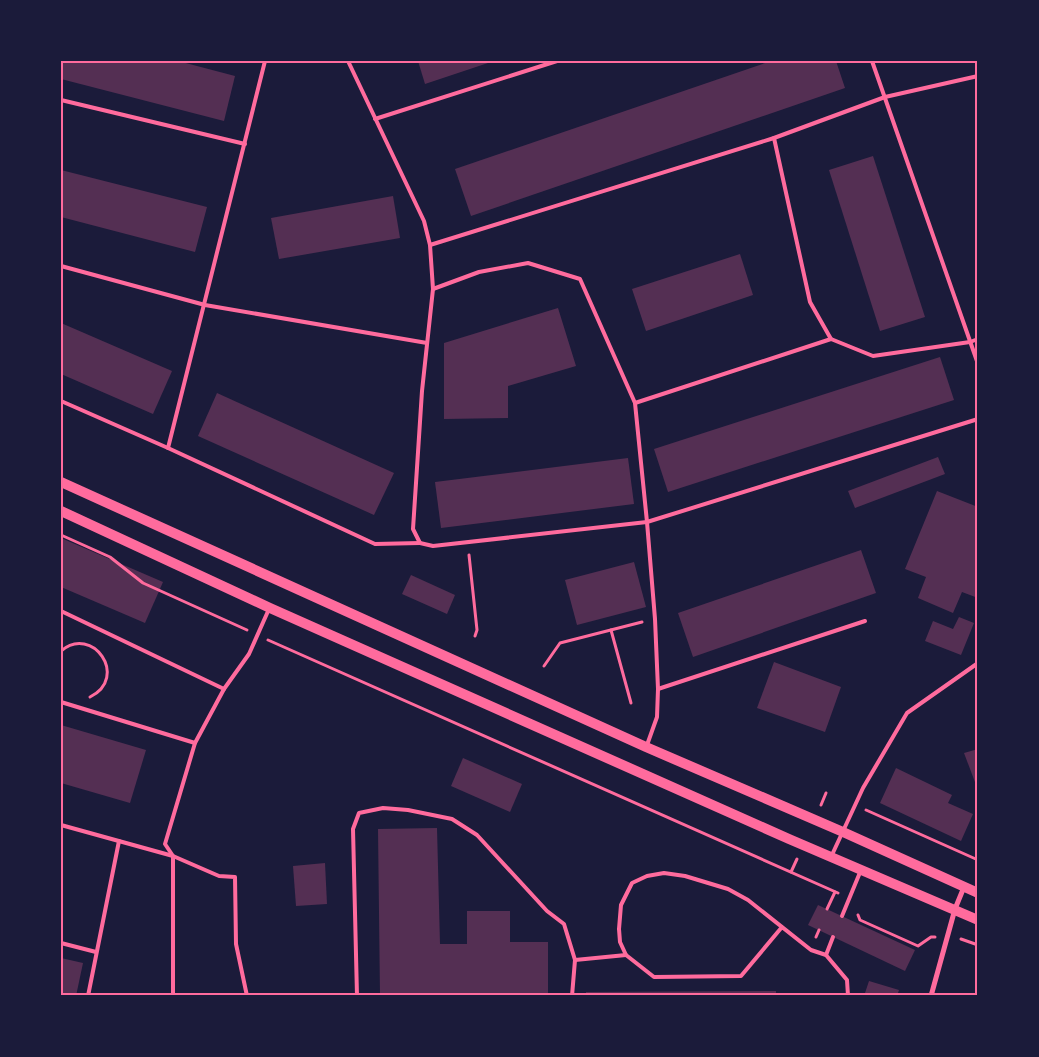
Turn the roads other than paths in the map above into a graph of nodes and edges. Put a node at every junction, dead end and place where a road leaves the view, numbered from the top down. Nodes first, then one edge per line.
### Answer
1 (265, 61) edge
2 (348, 61) edge
3 (557, 61) edge
4 (872, 61) edge
5 (978, 76) edge
6 (885, 97) junction
7 (61, 100) edge
8 (375, 119) junction
9 (774, 138) junction
10 (245, 144) junction
11 (430, 245) junction
12 (61, 266) edge
13 (432, 288) junction
14 (205, 305) junction
15 (978, 339) edge
16 (831, 340) junction
17 (970, 342) junction
18 (427, 343) junction
19 (978, 364) edge
20 (61, 401) edge
21 (635, 403) junction
22 (978, 419) edge
23 (168, 448) junction
24 (61, 482) edge
25 (61, 511) edge
26 (647, 522) junction
27 (420, 543) junction
28 (270, 608) junction
29 (61, 611) edge
30 (865, 621) dead end
31 (978, 663) edge
32 (224, 689) junction
33 (658, 689) junction
34 (61, 702) edge
35 (196, 743) junction
36 (646, 747) junction
37 (61, 825) edge
38 (843, 832) junction
39 (119, 841) junction
40 (172, 856) junction
41 (831, 857) junction
42 (861, 870) junction
43 (964, 887) junction
44 (978, 893) edge
45 (955, 909) junction
46 (842, 916) dead end
47 (978, 920) edge
48 (782, 927) junction
49 (833, 937) dead end
50 (61, 944) edge
51 (96, 952) junction
52 (626, 954) junction
53 (826, 955) junction
54 (574, 960) junction
55 (88, 996) edge
56 (173, 996) edge
57 (247, 996) edge
58 (357, 996) edge
59 (572, 996) edge
60 (848, 996) edge
61 (931, 996) edge

1 - 10 lane
2 - 8 lane
3 - 8 lane
4 - 6 lane
5 - 6 lane
6 - 9 lane
6 - 17 lane
7 - 10 lane
8 - 11 lane
9 - 11 lane
9 - 16 lane
10 - 14 lane
11 - 13 lane
12 - 14 lane
13 - 18 lane
13 - 21 lane
14 - 18 lane
14 - 23 lane
15 - 17 lane
16 - 17 lane
16 - 21 lane
17 - 19 lane
18 - 27 lane
20 - 23 lane
21 - 26 lane
22 - 26 lane
23 - 27 lane
24 - 36 main road
25 - 28 main road
26 - 27 lane
26 - 33 lane
28 - 32 lane
28 - 41 main road
29 - 32 lane
30 - 33 lane
31 - 38 lane
32 - 35 lane
33 - 36 lane
34 - 35 lane
35 - 40 lane
36 - 38 main road
37 - 39 lane
38 - 41 lane
38 - 43 main road
39 - 40 lane
39 - 51 lane
40 - 56 lane
40 - 57 lane
41 - 42 main road
42 - 45 main road
42 - 46 lane
43 - 44 main road
43 - 45 street
45 - 47 main road
45 - 61 street
48 - 52 lane
48 - 52 lane
48 - 53 lane
49 - 53 lane
50 - 51 lane
51 - 55 lane
52 - 54 lane
53 - 60 lane
54 - 58 lane
54 - 59 lane

